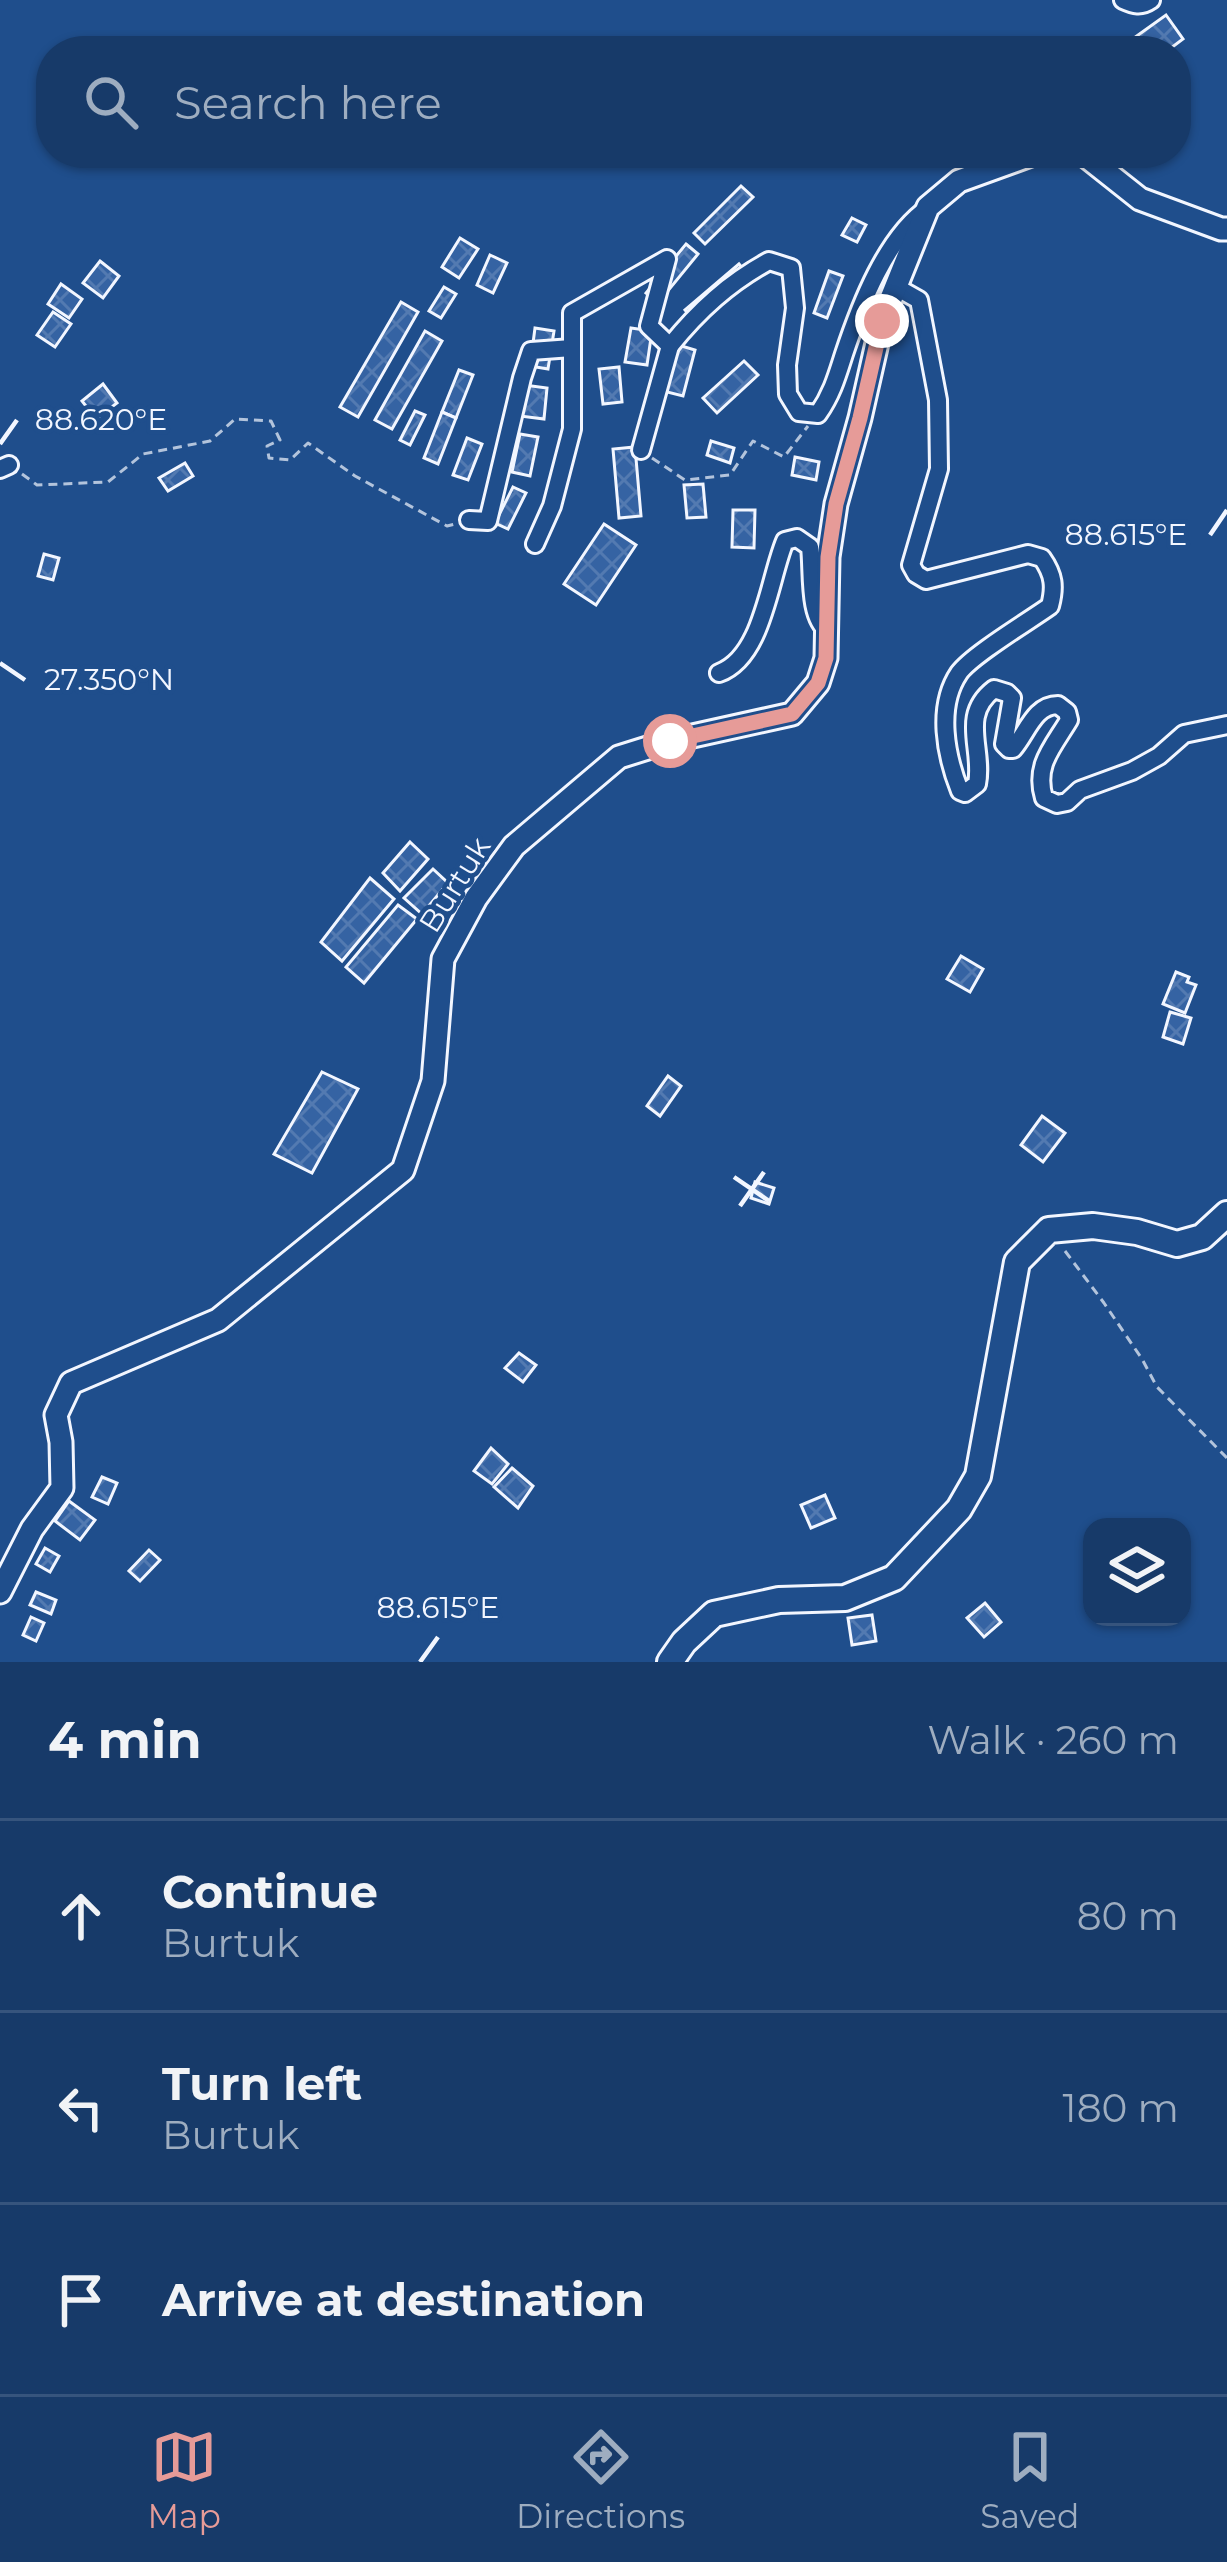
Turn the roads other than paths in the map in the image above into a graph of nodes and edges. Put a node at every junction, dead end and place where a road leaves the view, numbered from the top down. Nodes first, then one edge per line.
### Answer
1 (1123, 0) edge
2 (1151, 0) edge
3 (994, 168) edge
4 (1101, 168) edge
5 (928, 207) junction
6 (1227, 229) edge
7 (896, 287) junction
8 (670, 346) junction
9 (572, 348) junction
10 (641, 450) road end
11 (469, 520) road end
12 (535, 544) dead end
13 (828, 632) junction
14 (718, 674) dead end
15 (1227, 725) edge
16 (1227, 1214) edge
17 (0, 1592) edge
18 (670, 1662) edge

1 - 2 street
3 - 5 main road
4 - 6 main road
5 - 7 main road, Burtuk
5 - 8 street
7 - 13 main road, Burtuk
7 - 15 street
8 - 9 street
8 - 10 street
9 - 11 street
9 - 12 street
13 - 14 street
13 - 17 main road, Burtuk
16 - 18 highway

